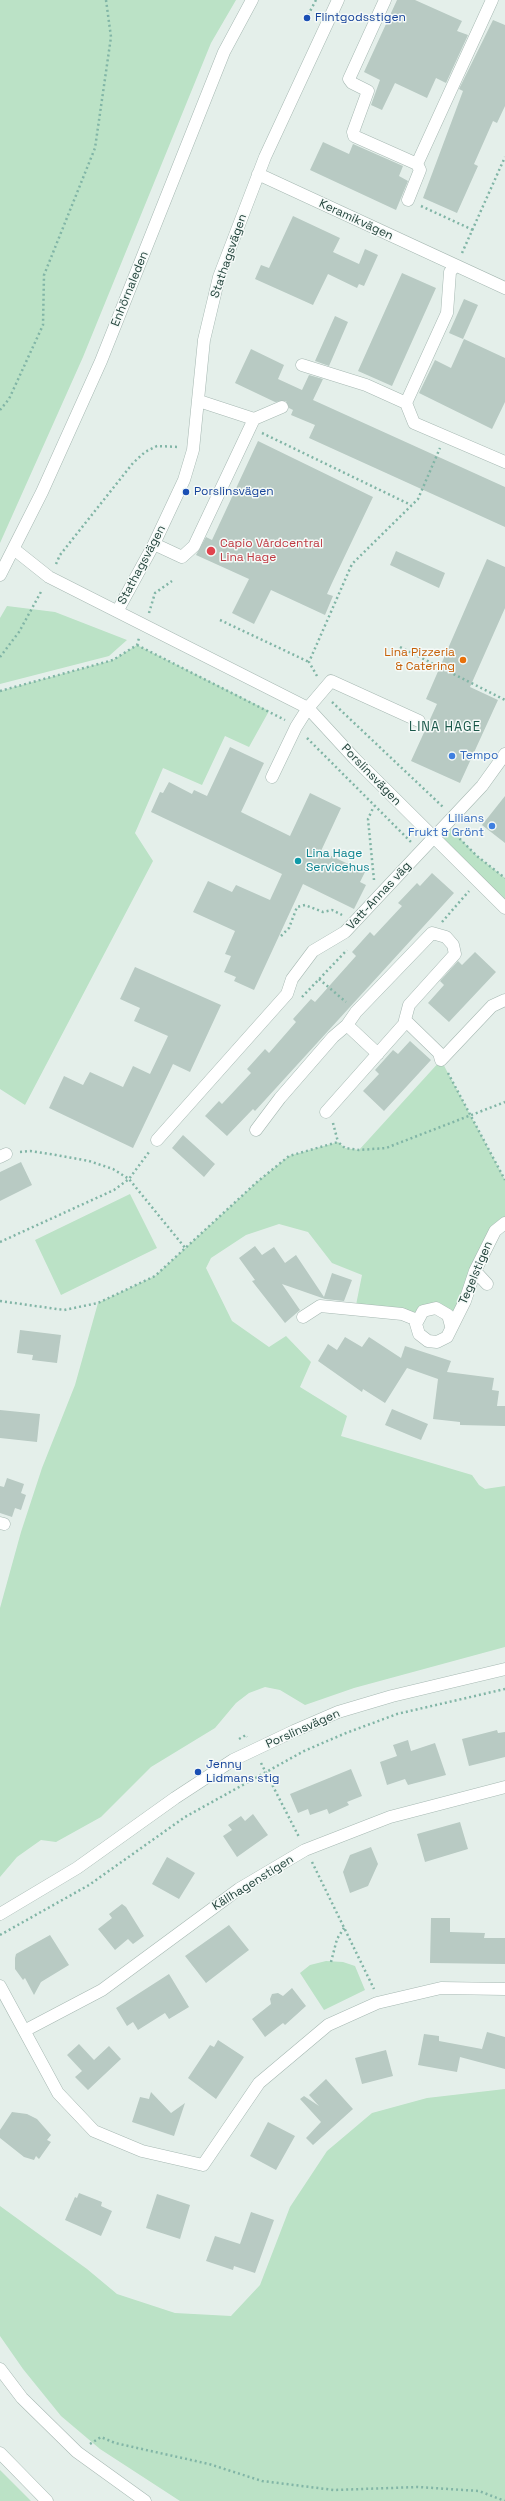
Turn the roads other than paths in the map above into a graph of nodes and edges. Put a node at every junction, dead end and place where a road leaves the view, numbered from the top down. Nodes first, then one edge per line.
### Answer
1 (252, 0) edge
2 (338, 0) edge
3 (385, 0) edge
4 (492, 0) edge
5 (417, 164) junction
6 (258, 174) junction
7 (408, 200) road end
8 (455, 266) junction
9 (505, 288) edge
10 (302, 365) dead end
11 (198, 401) junction
12 (406, 403) junction
13 (282, 408) dead end
14 (252, 423) junction
15 (505, 462) edge
16 (154, 544) junction
17 (15, 550) junction
18 (0, 576) edge
19 (118, 610) junction
20 (308, 708) junction
21 (420, 721) dead end
22 (505, 754) edge
23 (272, 777) dead end
24 (432, 838) junction
25 (505, 908) edge
26 (505, 1000) edge
27 (405, 1023) junction
28 (347, 1025) junction
29 (378, 1054) junction
30 (326, 1112) dead end
31 (256, 1130) dead end
32 (157, 1140) road end
33 (505, 1223) edge
34 (475, 1271) junction
35 (487, 1284) dead end
36 (303, 1317) dead end
37 (417, 1320) junction
38 (451, 1326) junction
39 (505, 1669) edge
40 (505, 1787) edge
41 (0, 1914) edge
42 (0, 1986) edge
43 (505, 1989) edge
44 (26, 2030) junction
45 (0, 2369) edge
46 (0, 2453) edge
47 (47, 2501) edge
48 (144, 2501) edge

1 - 17 street, Enhörnaleden
2 - 6 street, Stathagsvägen
3 - 5 street
4 - 5 street
5 - 7 street
6 - 8 street, Keramikvägen
6 - 11 street, Stathagsvägen
8 - 9 street, Keramikvägen
8 - 12 street
10 - 12 street
11 - 14 street
11 - 16 street, Stathagsvägen
12 - 15 street
13 - 14 street
14 - 16 street
16 - 19 street, Stathagsvägen
17 - 18 street, Enhörnaleden
17 - 19 street, Porslinsvägen
19 - 20 street, Porslinsvägen
20 - 21 street
20 - 23 street
20 - 24 street, Porslinsvägen
22 - 24 street, Vatt-Annas väg
24 - 25 street, Porslinsvägen
24 - 32 street, Vatt-Annas väg
26 - 27 street
27 - 28 street
27 - 29 street
28 - 29 street
28 - 31 street
29 - 30 street
33 - 34 street, Tegelstigen
34 - 35 street
34 - 38 street, Tegelstigen
36 - 37 street
37 - 38 street, Tegelstigen
37 - 38 street, Tegelstigen
39 - 41 street, Porslinsvägen
40 - 44 street, Källhagenstigen
42 - 44 street
43 - 44 street
45 - 48 street
46 - 47 street

